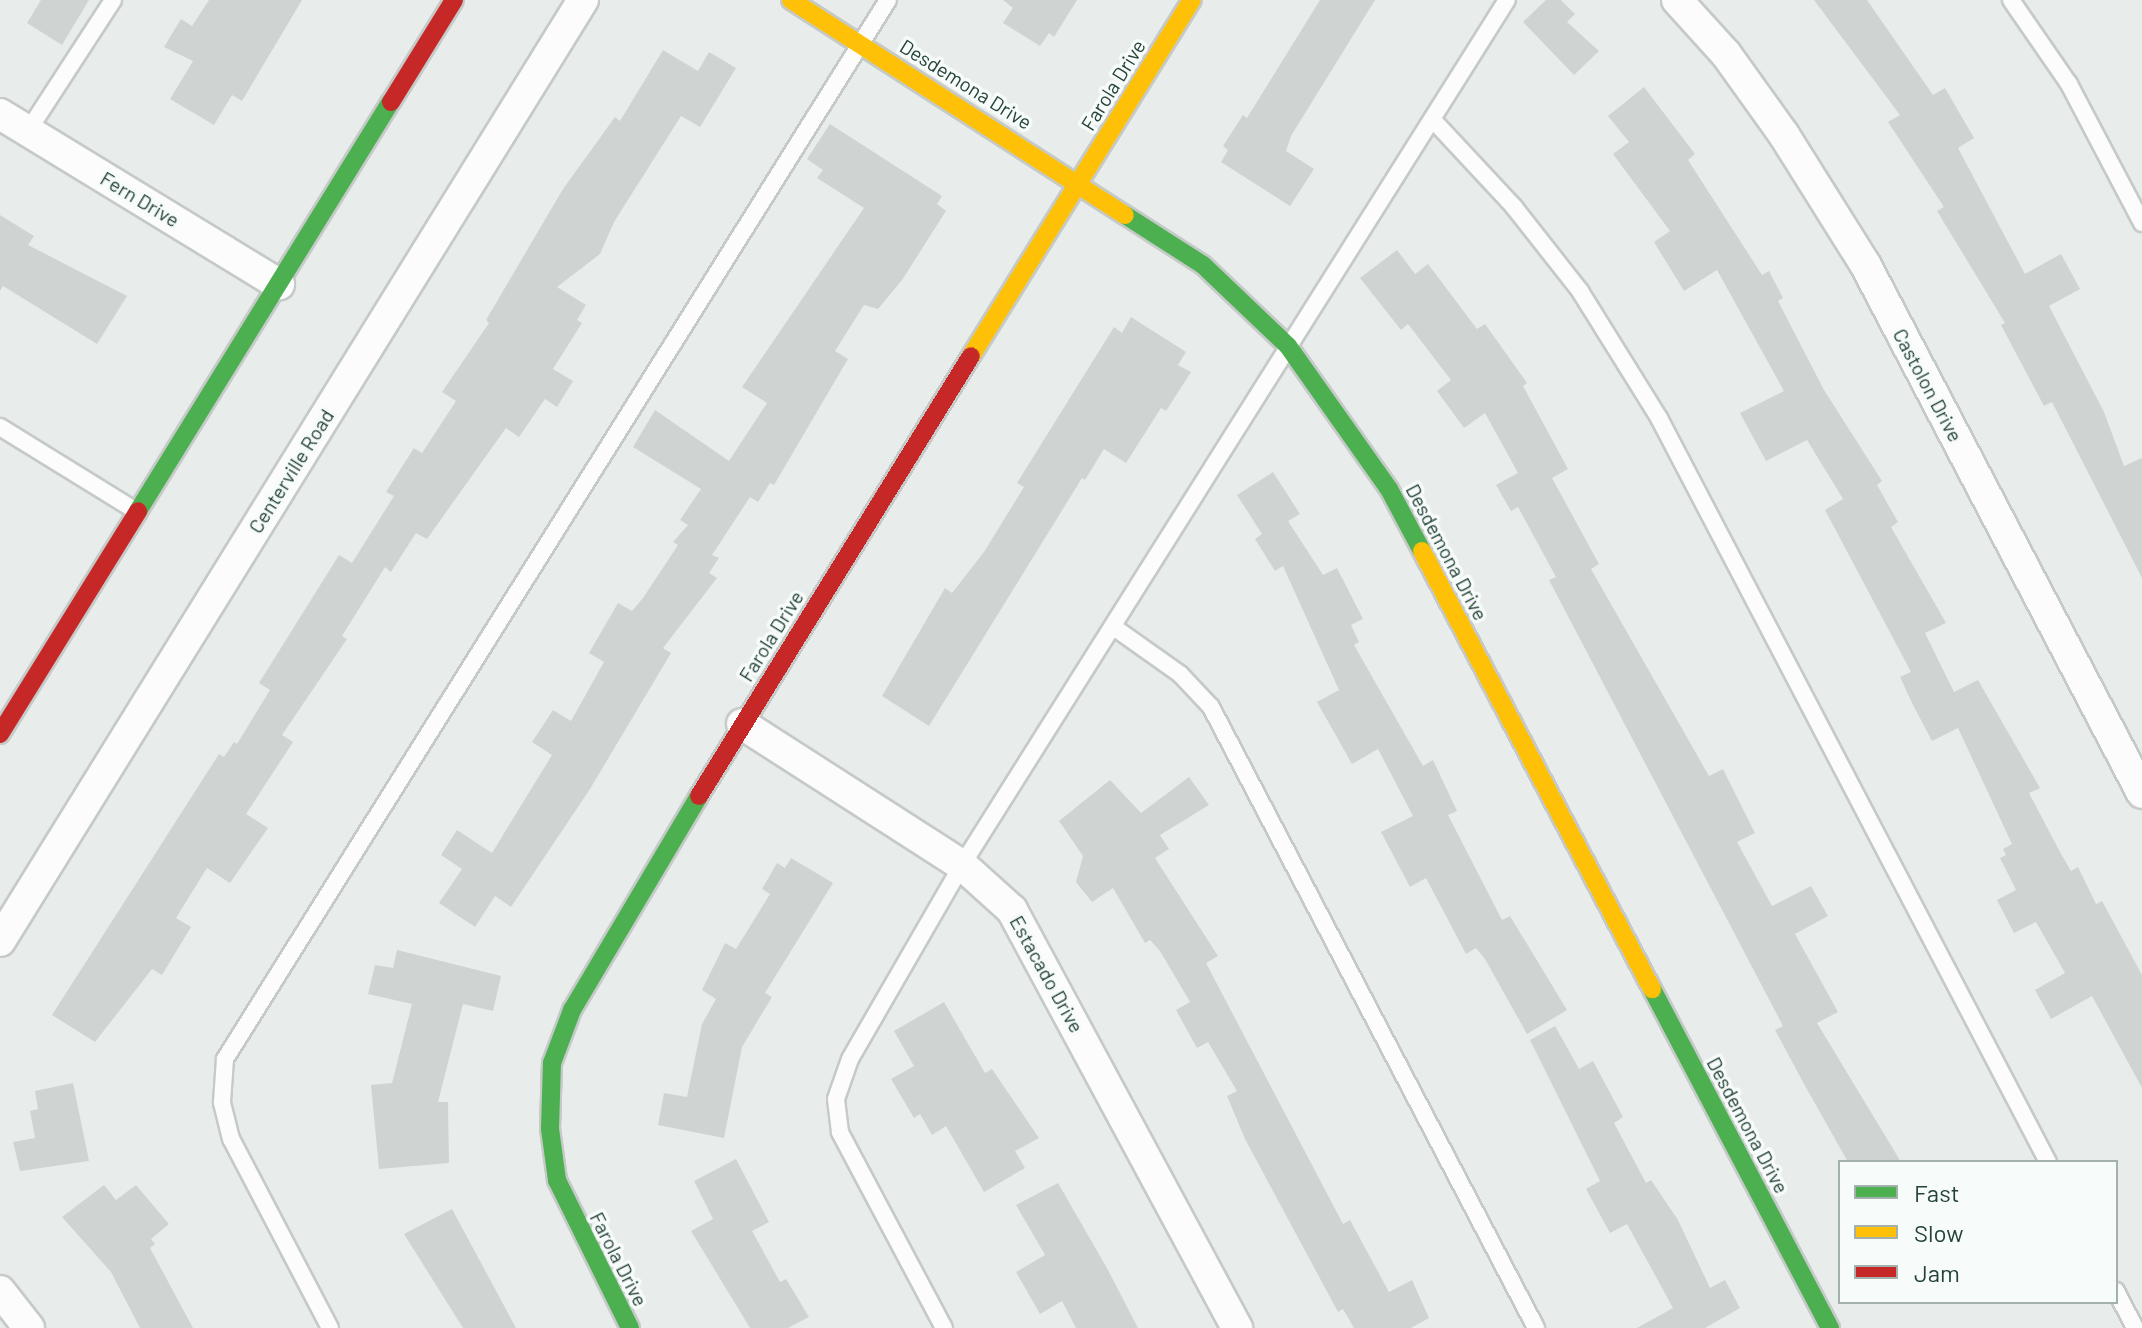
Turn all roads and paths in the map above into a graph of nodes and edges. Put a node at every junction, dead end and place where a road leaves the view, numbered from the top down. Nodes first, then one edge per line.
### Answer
1 (113, 0) edge
2 (454, 0) edge
3 (583, 0) edge
4 (791, 0) edge
5 (888, 0) edge
6 (1192, 0) edge
7 (1507, 0) edge
8 (1677, 0) edge
9 (2011, 0) edge
10 (861, 43) junction
11 (0, 114) edge
12 (1433, 120) junction
13 (28, 131) junction
14 (1079, 181) junction
15 (2142, 223) edge
16 (279, 284) junction
17 (1288, 346) junction
18 (0, 427) edge
19 (136, 511) junction
20 (1115, 628) junction
21 (742, 724) junction
22 (0, 734) edge
23 (2142, 793) edge
24 (962, 865) junction
25 (0, 941) edge
26 (2047, 1160) edge
27 (0, 1291) edge
28 (2118, 1295) edge
29 (29, 1328) edge
30 (330, 1328) edge
31 (630, 1328) edge
32 (944, 1328) edge
33 (1237, 1328) edge
34 (1536, 1328) edge
35 (1830, 1328) edge
36 (2135, 1328) edge

1 - 13 lane
2 - 16 street
3 - 25 street, Centerville Road
4 - 10 street, Desdemona Drive
5 - 10 lane
6 - 14 street, Farola Drive
7 - 12 lane
8 - 23 street, Castolon Drive
9 - 15 lane
10 - 14 street, Desdemona Drive
10 - 30 lane
11 - 13 street, Fern Drive
12 - 17 lane
12 - 26 lane
13 - 16 street, Fern Drive
14 - 17 street, Desdemona Drive
14 - 21 street, Farola Drive
16 - 19 street
17 - 20 lane
17 - 35 street, Desdemona Drive
18 - 19 lane
19 - 22 street
20 - 24 lane
20 - 34 lane
21 - 24 street, Estacado Drive
21 - 31 street, Farola Drive
24 - 32 lane
24 - 33 street, Estacado Drive
27 - 29 street
28 - 36 lane

